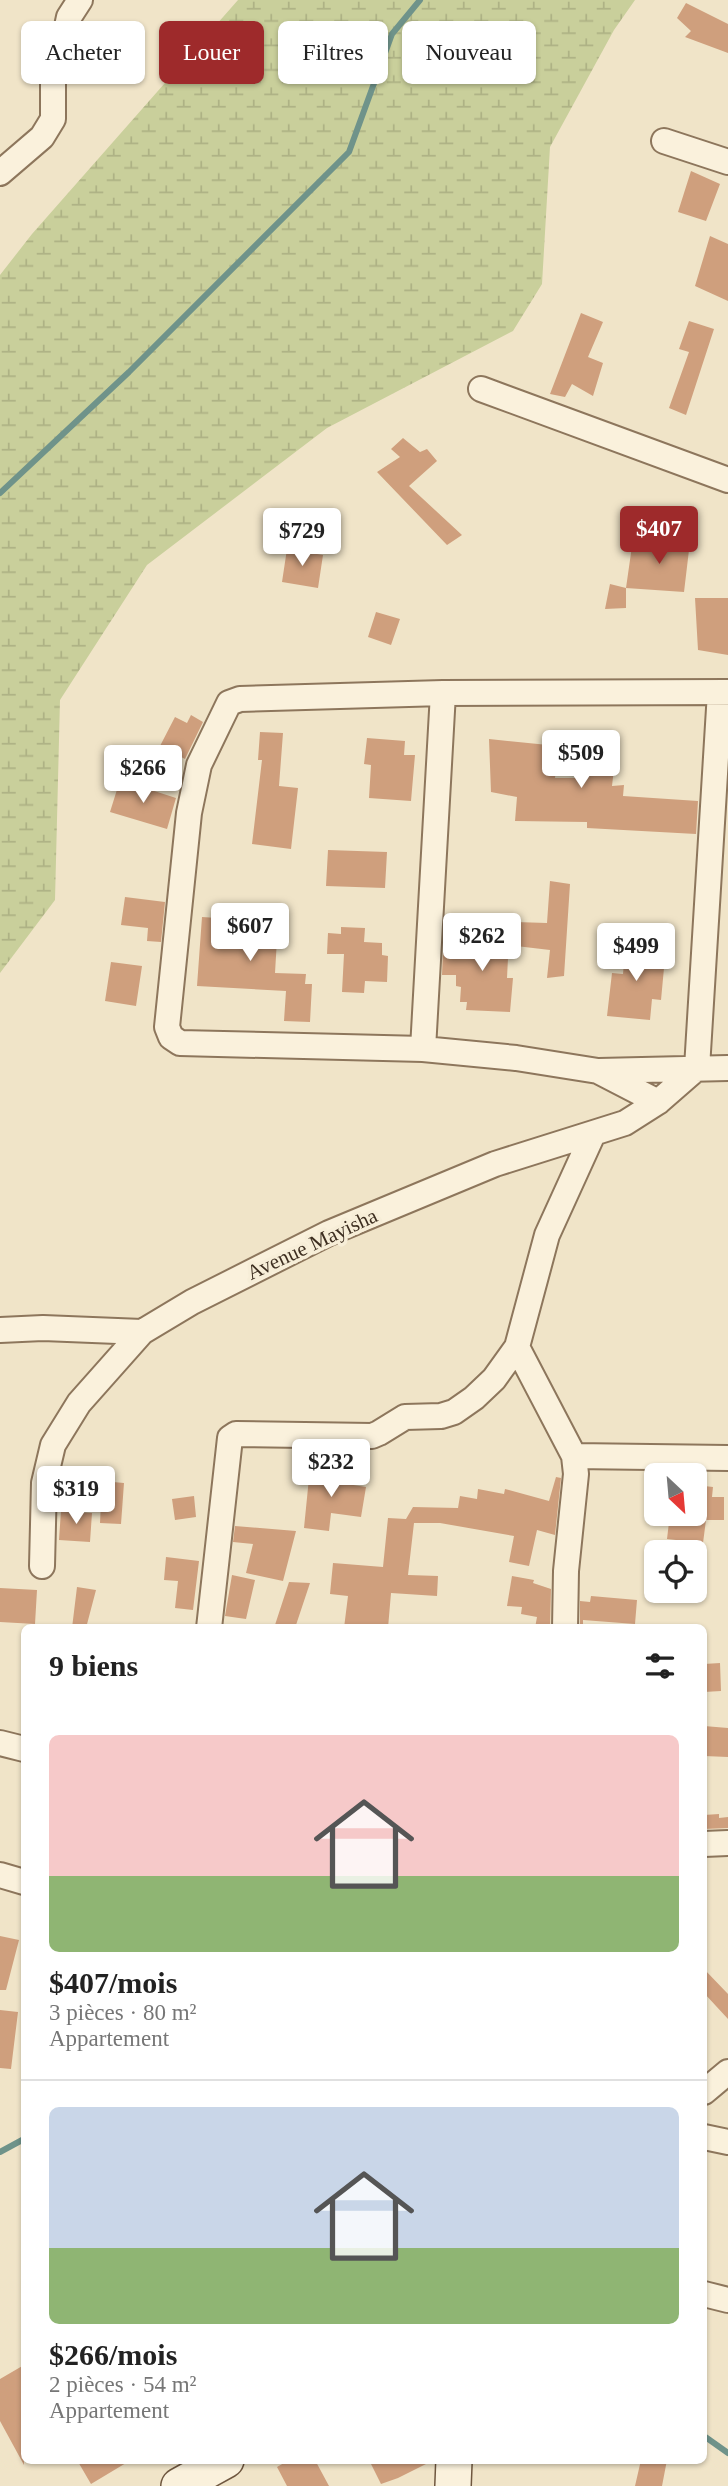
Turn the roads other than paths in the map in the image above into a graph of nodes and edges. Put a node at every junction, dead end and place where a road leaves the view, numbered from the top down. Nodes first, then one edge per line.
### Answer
1 (80, 0) edge
2 (664, 141) dead end
3 (728, 162) edge
4 (0, 173) edge
5 (481, 389) dead end
6 (728, 480) edge
7 (724, 692) edge
8 (443, 693) junction
9 (423, 1049) junction
10 (696, 1068) junction
11 (728, 1068) edge
12 (598, 1071) junction
13 (658, 1102) junction
14 (593, 1134) junction
15 (0, 1330) edge
16 (142, 1332) junction
17 (517, 1347) junction
18 (574, 1456) junction
19 (728, 1458) edge
20 (42, 1566) dead end
21 (209, 1624) edge
22 (565, 1624) edge
23 (0, 1743) edge
24 (21, 1748) edge
25 (728, 1843) edge
26 (707, 1844) edge
27 (0, 1875) edge
28 (21, 1881) edge
29 (728, 2072) edge
30 (707, 2090) edge
31 (707, 2138) edge
32 (728, 2142) edge
33 (707, 2295) edge
34 (728, 2300) edge
35 (219, 2464) edge
36 (454, 2464) edge
37 (179, 2486) edge
38 (453, 2486) edge

1 - 4 street
2 - 3 street
5 - 6 street
7 - 8 street
7 - 10 street
8 - 9 street
8 - 9 street
9 - 12 street
10 - 11 street
10 - 12 street
10 - 13 street, Avenue Mayisha
12 - 13 street
13 - 14 street, Avenue Mayisha
14 - 16 street, Avenue Mayisha
14 - 17 street
15 - 16 street
16 - 20 street, Avenue Mayisha
17 - 18 street
17 - 21 street
18 - 19 street
18 - 22 street
23 - 24 street
25 - 26 street
27 - 28 street
29 - 30 street
31 - 32 street
33 - 34 street
35 - 37 street
36 - 38 street

